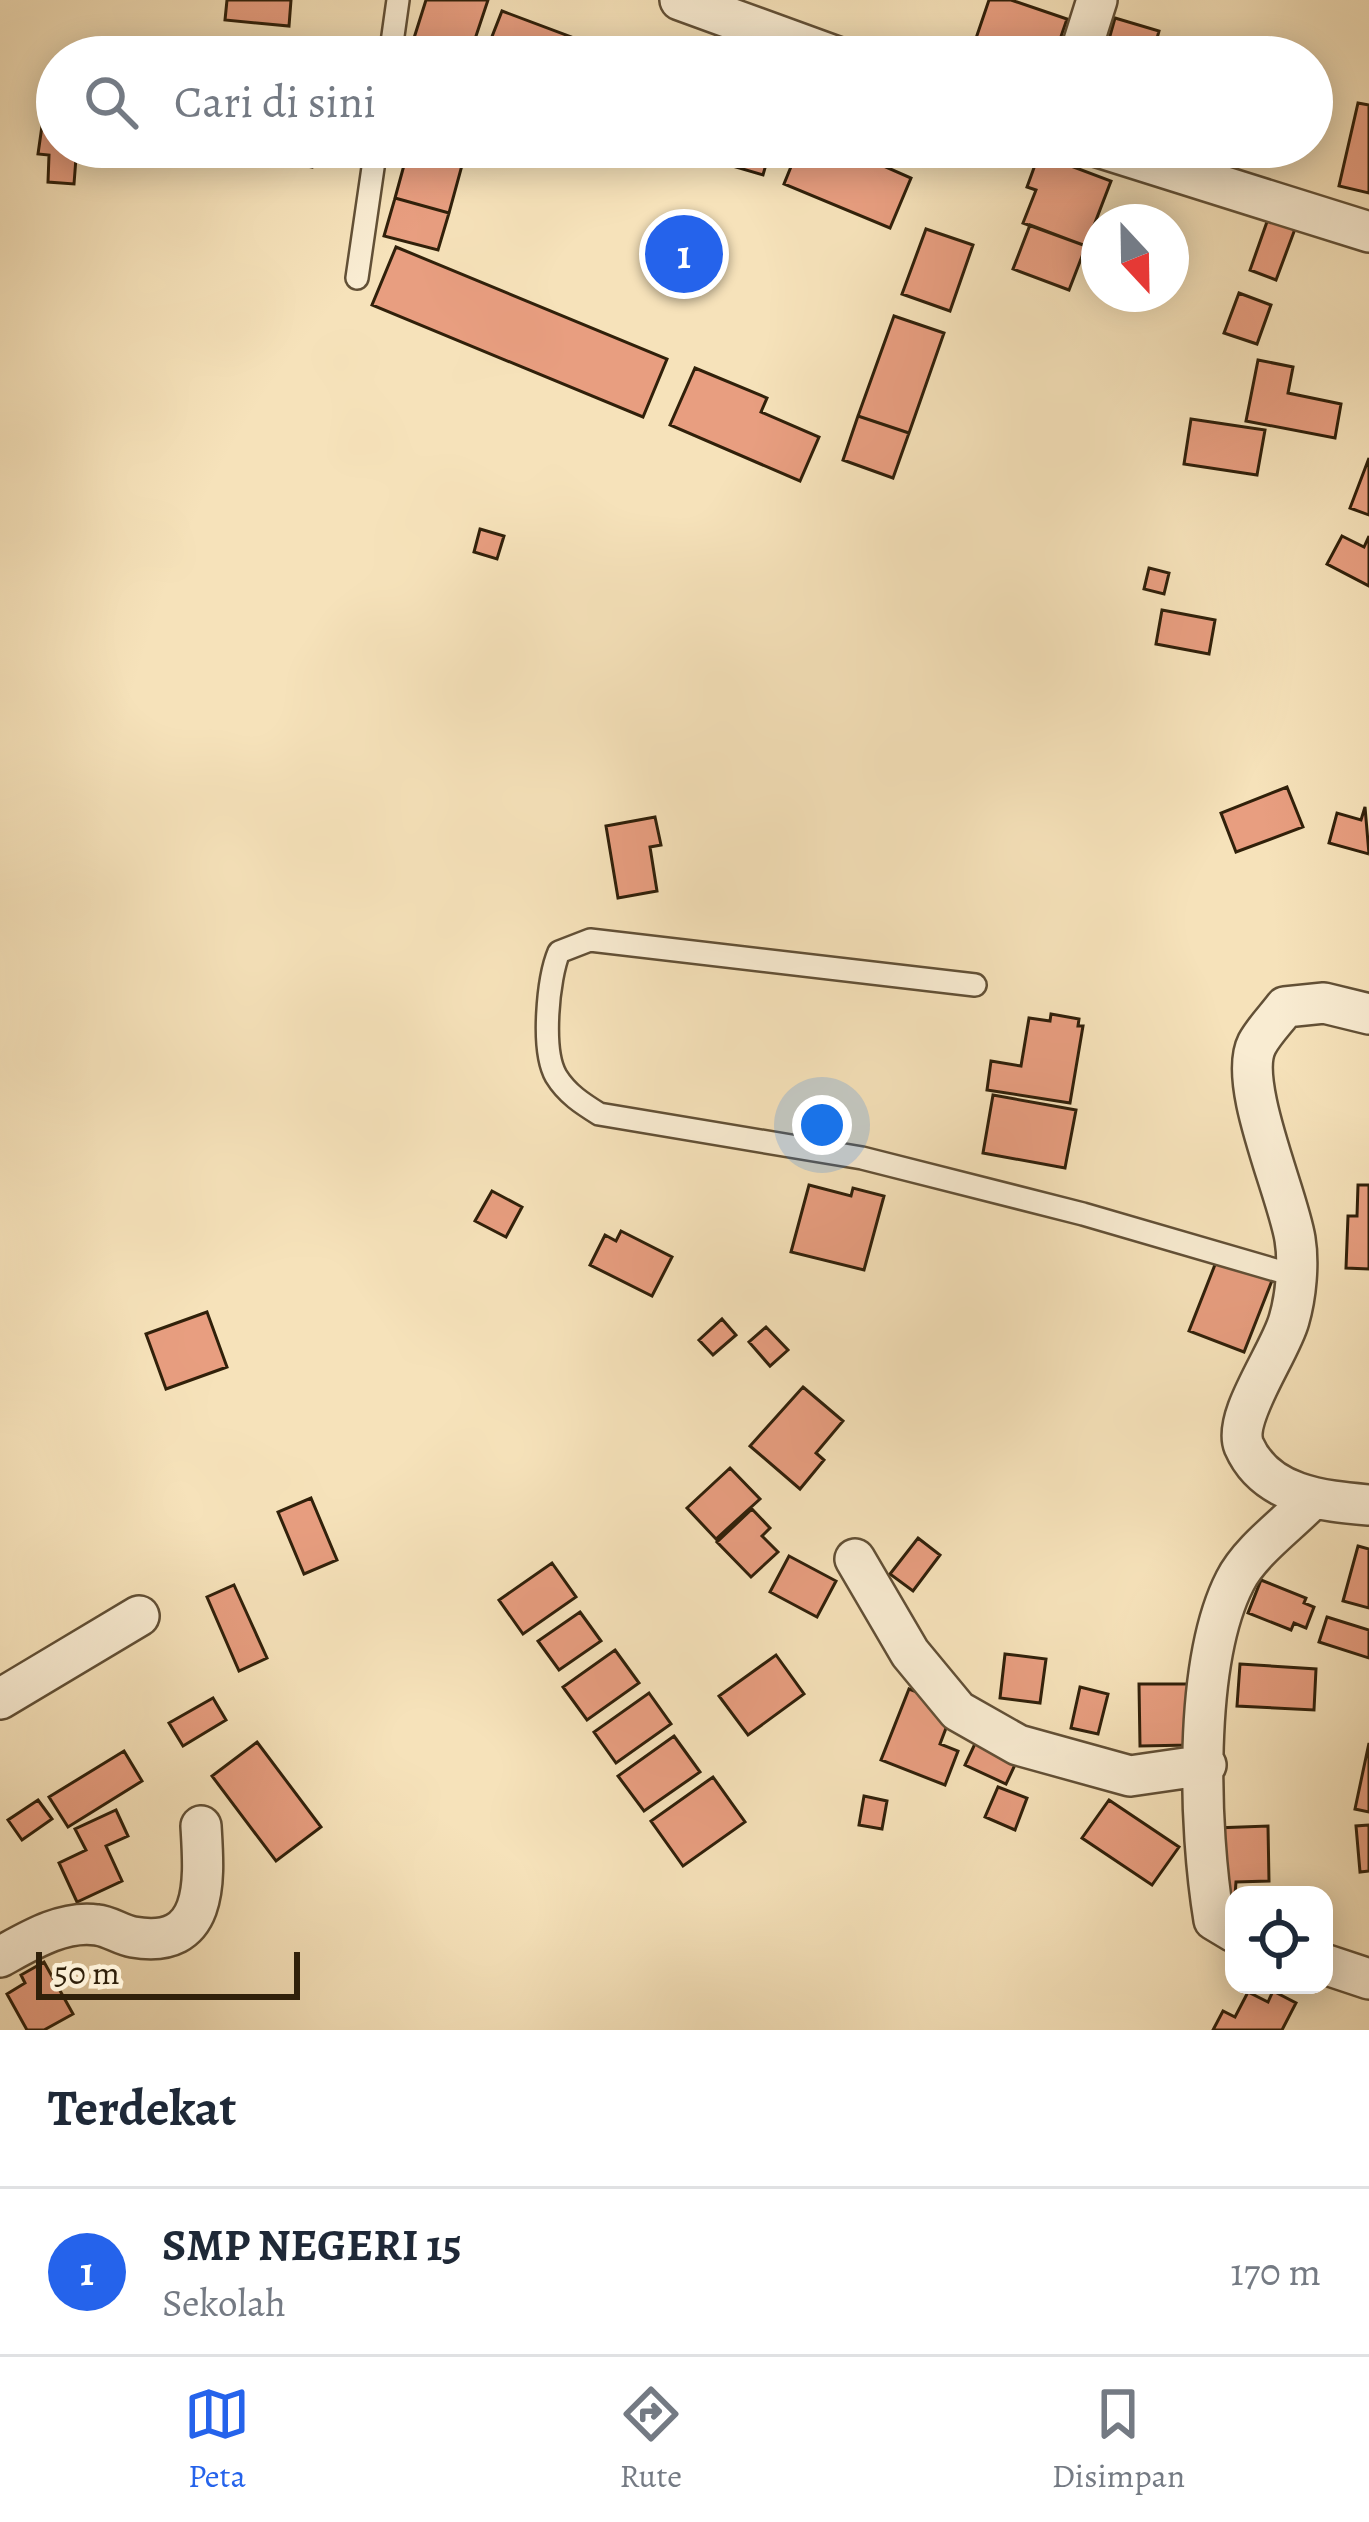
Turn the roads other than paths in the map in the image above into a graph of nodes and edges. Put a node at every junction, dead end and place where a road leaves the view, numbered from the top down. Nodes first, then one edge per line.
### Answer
1 (398, 0) edge
2 (680, 0) edge
3 (1096, 0) edge
4 (393, 36) edge
5 (779, 36) edge
6 (1085, 36) edge
7 (373, 168) edge
8 (1165, 168) edge
9 (1369, 232) edge
10 (356, 278) dead end
11 (975, 985) dead end
12 (1369, 1014) edge
13 (1296, 1276) junction
14 (1312, 1500) junction
15 (1369, 1505) edge
16 (855, 1558) dead end
17 (139, 1616) dead end
18 (0, 1699) edge
19 (1206, 1765) junction
20 (201, 1826) dead end
21 (1225, 1927) edge
22 (0, 1957) edge
23 (1333, 1967) edge
24 (1369, 1978) edge

1 - 4 lane
2 - 5 street
3 - 6 street
7 - 10 lane
8 - 9 street
11 - 13 lane
12 - 13 street
13 - 14 street
14 - 15 street
14 - 19 street
16 - 19 street
17 - 18 street
19 - 21 street
20 - 22 street
23 - 24 street

